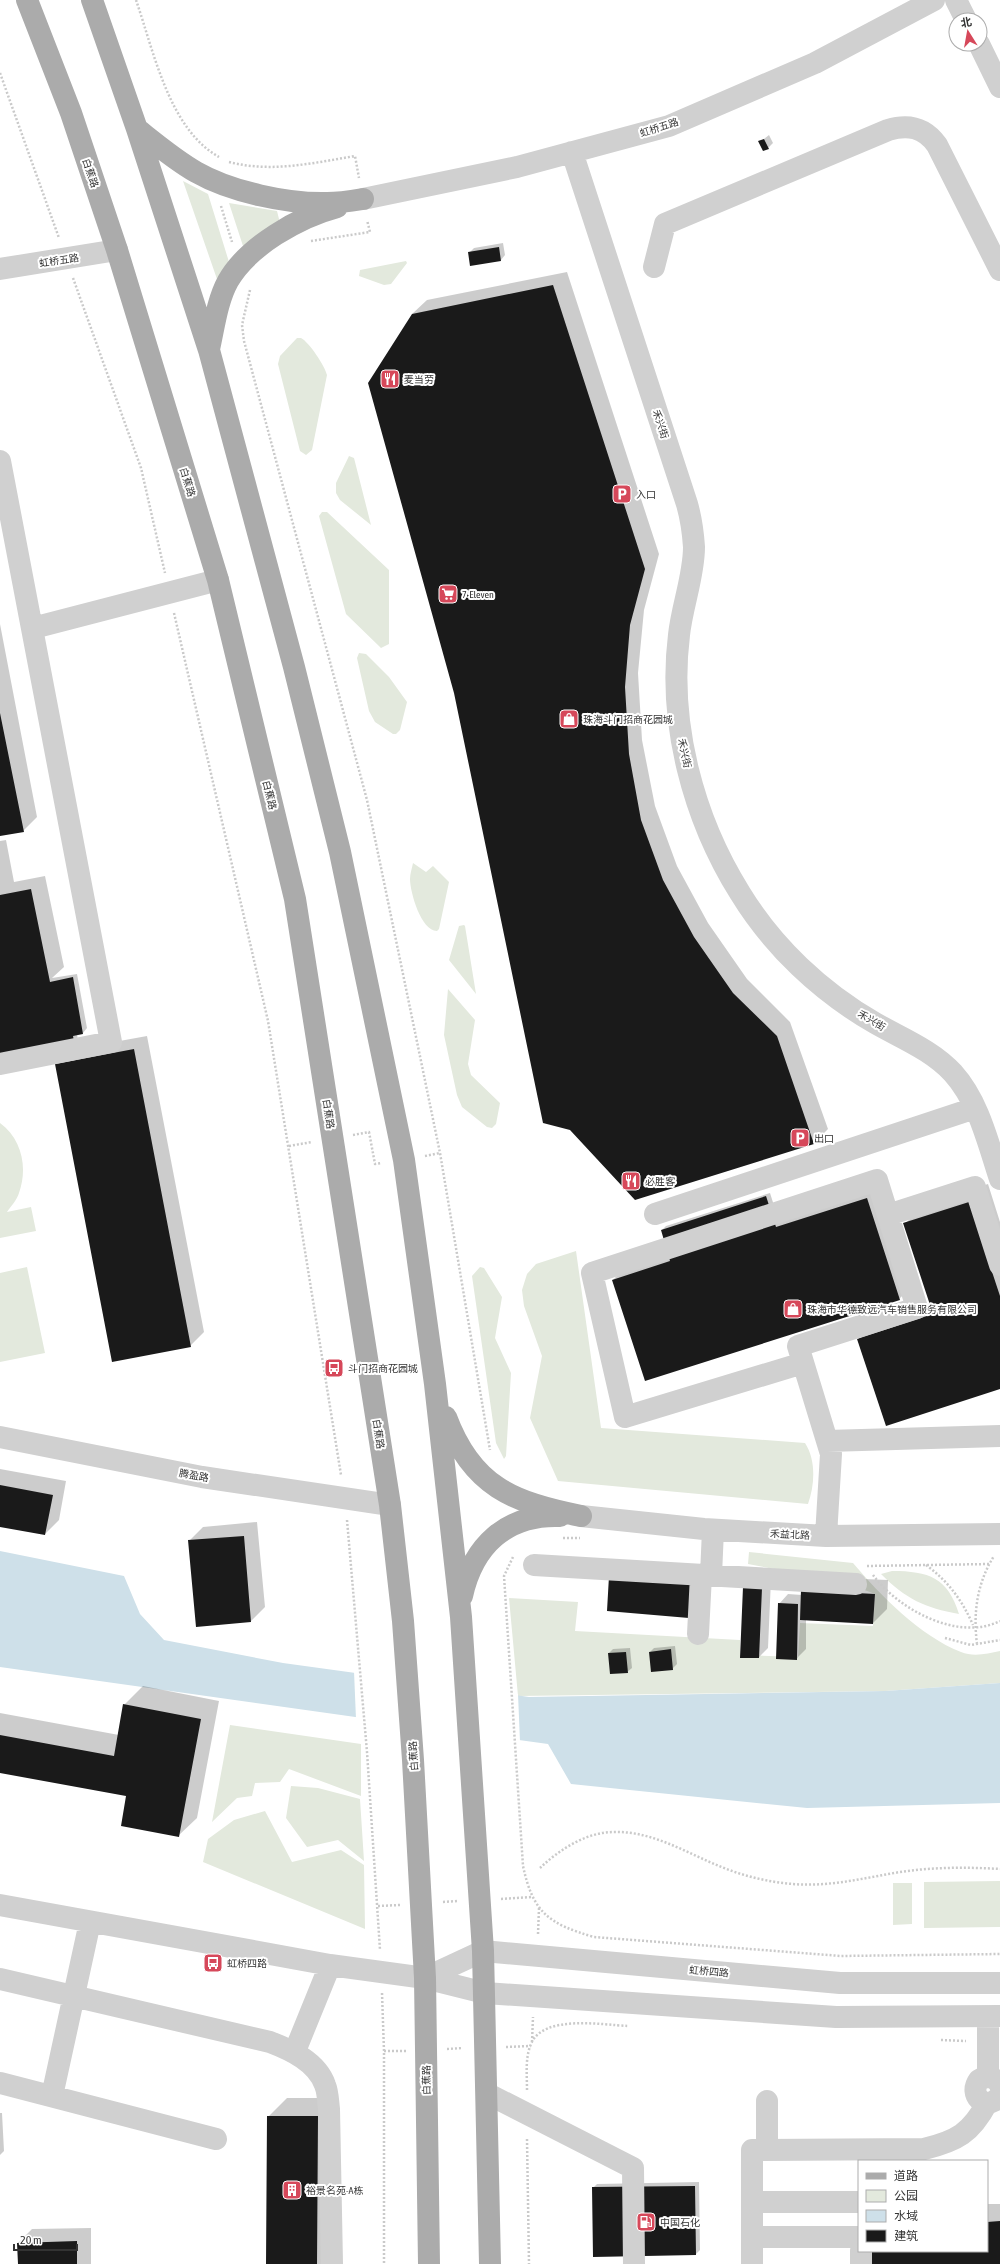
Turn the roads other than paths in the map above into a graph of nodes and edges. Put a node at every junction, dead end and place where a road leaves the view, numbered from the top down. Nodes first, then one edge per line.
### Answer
1 (27, 0) edge
2 (92, 0) edge
3 (934, 0) edge
4 (956, 0) edge
5 (962, 12) edge
6 (982, 52) edge
7 (1000, 87) edge
8 (137, 129) junction
9 (572, 152) junction
10 (363, 200) junction
11 (117, 250) junction
12 (654, 267) dead end
13 (0, 269) edge
14 (1000, 270) edge
15 (209, 350) junction
16 (0, 461) edge
17 (8, 546) edge
18 (218, 580) junction
19 (33, 628) junction
20 (0, 1064) edge
21 (975, 1108) junction
22 (1000, 1179) edge
23 (655, 1214) dead end
24 (888, 1215) junction
25 (1000, 1265) edge
26 (803, 1363) junction
27 (435, 1384) junction
28 (1000, 1436) edge
29 (0, 1437) edge
30 (827, 1441) junction
31 (390, 1505) junction
32 (582, 1516) junction
33 (713, 1530) junction
34 (826, 1536) junction
35 (998, 1543) edge
36 (534, 1564) dead end
37 (706, 1575) junction
38 (865, 1575) road end
39 (461, 1617) junction
40 (698, 1634) dead end
41 (0, 1905) edge
42 (90, 1922) junction
43 (483, 1951) junction
44 (330, 1965) junction
45 (425, 1978) junction
46 (0, 1979) edge
47 (1000, 1983) edge
48 (485, 1993) junction
49 (74, 1996) junction
50 (994, 2017) edge
51 (295, 2051) junction
52 (994, 2081) edge
53 (0, 2083) edge
54 (488, 2094) junction
55 (52, 2096) junction
56 (994, 2099) edge
57 (767, 2101) dead end
58 (216, 2139) dead end
59 (767, 2150) junction
60 (752, 2202) junction
61 (858, 2202) edge
62 (752, 2237) junction
63 (858, 2237) edge
64 (861, 2252) edge
65 (332, 2264) edge
66 (429, 2264) edge
67 (490, 2264) edge
68 (634, 2264) edge
69 (752, 2264) edge
70 (861, 2264) edge

1 - 11 main road, 白蕉路
2 - 8 main road
3 - 9 street, 虹桥五路
4 - 5 street
6 - 7 street
8 - 10 main road
8 - 15 main road
9 - 10 street, 虹桥五路
9 - 21 street, 禾兴街
10 - 15 main road
11 - 13 street, 虹桥五路
11 - 18 main road, 白蕉路
12 - 14 street
15 - 27 main road
16 - 17 street
17 - 19 street
18 - 19 street
18 - 31 main road, 白蕉路
19 - 20 street
21 - 22 street, 禾兴街
21 - 23 street
24 - 25 street
24 - 26 street
24 - 26 street
26 - 30 street
27 - 32 main road
27 - 39 main road
28 - 30 street
29 - 31 street, 腾盈路
30 - 34 street
31 - 45 main road, 白蕉路
32 - 33 street, 禾益北路
32 - 39 main road
33 - 34 street, 禾益北路
33 - 37 street
34 - 35 street, 禾益北路
36 - 37 street
37 - 38 street
37 - 40 street
39 - 43 main road
41 - 42 street
42 - 44 street
42 - 49 street
43 - 45 street
43 - 47 street, 虹桥四路
43 - 48 main road
44 - 45 street
44 - 51 street
45 - 48 street
45 - 66 main road, 白蕉路
46 - 49 street
48 - 50 street
48 - 54 main road
49 - 51 street
49 - 55 street
50 - 52 street
51 - 65 street
52 - 56 street
53 - 55 street
54 - 67 main road
54 - 68 street
55 - 58 street
56 - 59 street
57 - 59 street
59 - 60 street
60 - 61 street
60 - 62 street
62 - 63 street
62 - 69 street
64 - 70 street

